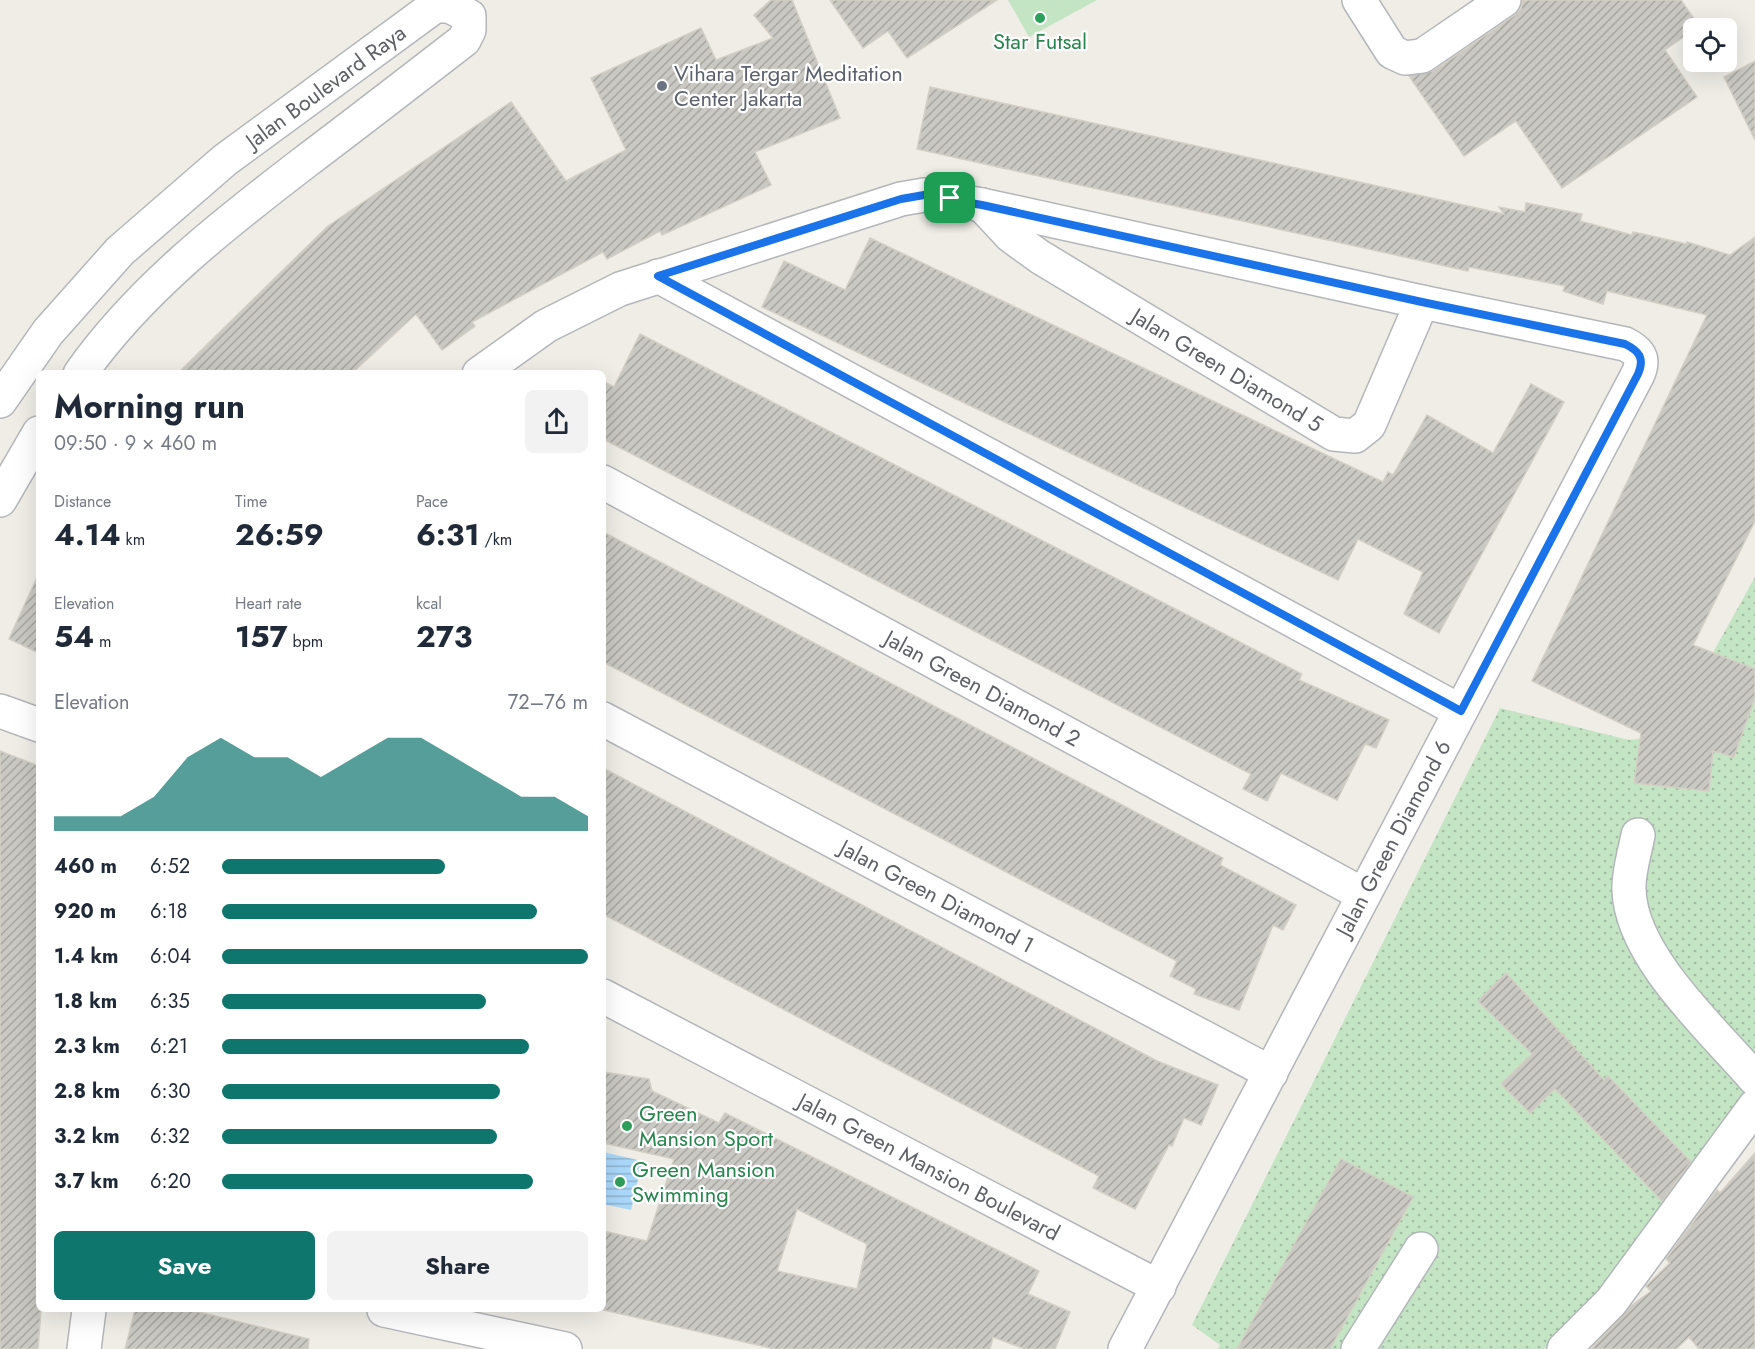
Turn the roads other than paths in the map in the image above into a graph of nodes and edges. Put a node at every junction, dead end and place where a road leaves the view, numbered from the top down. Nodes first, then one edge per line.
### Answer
1 (1359, 0) edge
2 (1504, 0) edge
3 (982, 205) junction
4 (658, 276) junction
5 (1422, 302) junction
6 (83, 370) edge
7 (484, 370) edge
8 (0, 401) edge
9 (36, 438) edge
10 (606, 484) edge
11 (0, 500) edge
12 (0, 711) edge
13 (1461, 711) junction
14 (606, 721) edge
15 (36, 724) edge
16 (1638, 835) dead end
17 (1362, 894) junction
18 (606, 998) edge
19 (1271, 1073) junction
20 (1755, 1079) edge
21 (1755, 1106) edge
22 (1420, 1249) dead end
23 (1159, 1287) junction
24 (89, 1312) edge
25 (393, 1312) edge
26 (84, 1349) edge
27 (565, 1349) edge
28 (1125, 1349) edge
29 (1358, 1349) edge
30 (1563, 1349) edge

1 - 2 street
3 - 4 street
3 - 5 street
3 - 5 street, Jalan Green Diamond 5
4 - 7 street
4 - 13 street
5 - 13 street, Jalan Green Diamond 6
6 - 8 street, Jalan Boulevard Raya
9 - 11 street
10 - 17 street, Jalan Green Diamond 2
12 - 15 street
13 - 17 street, Jalan Green Diamond 6
14 - 19 street, Jalan Green Diamond 1
16 - 20 street
17 - 19 street, Jalan Green Diamond 6
18 - 23 street, Jalan Green Mansion Boulevard
19 - 23 street, Jalan Green Diamond 6
21 - 30 street
22 - 29 street
23 - 28 street, Jalan Green Diamond 6
24 - 26 street
25 - 27 street

